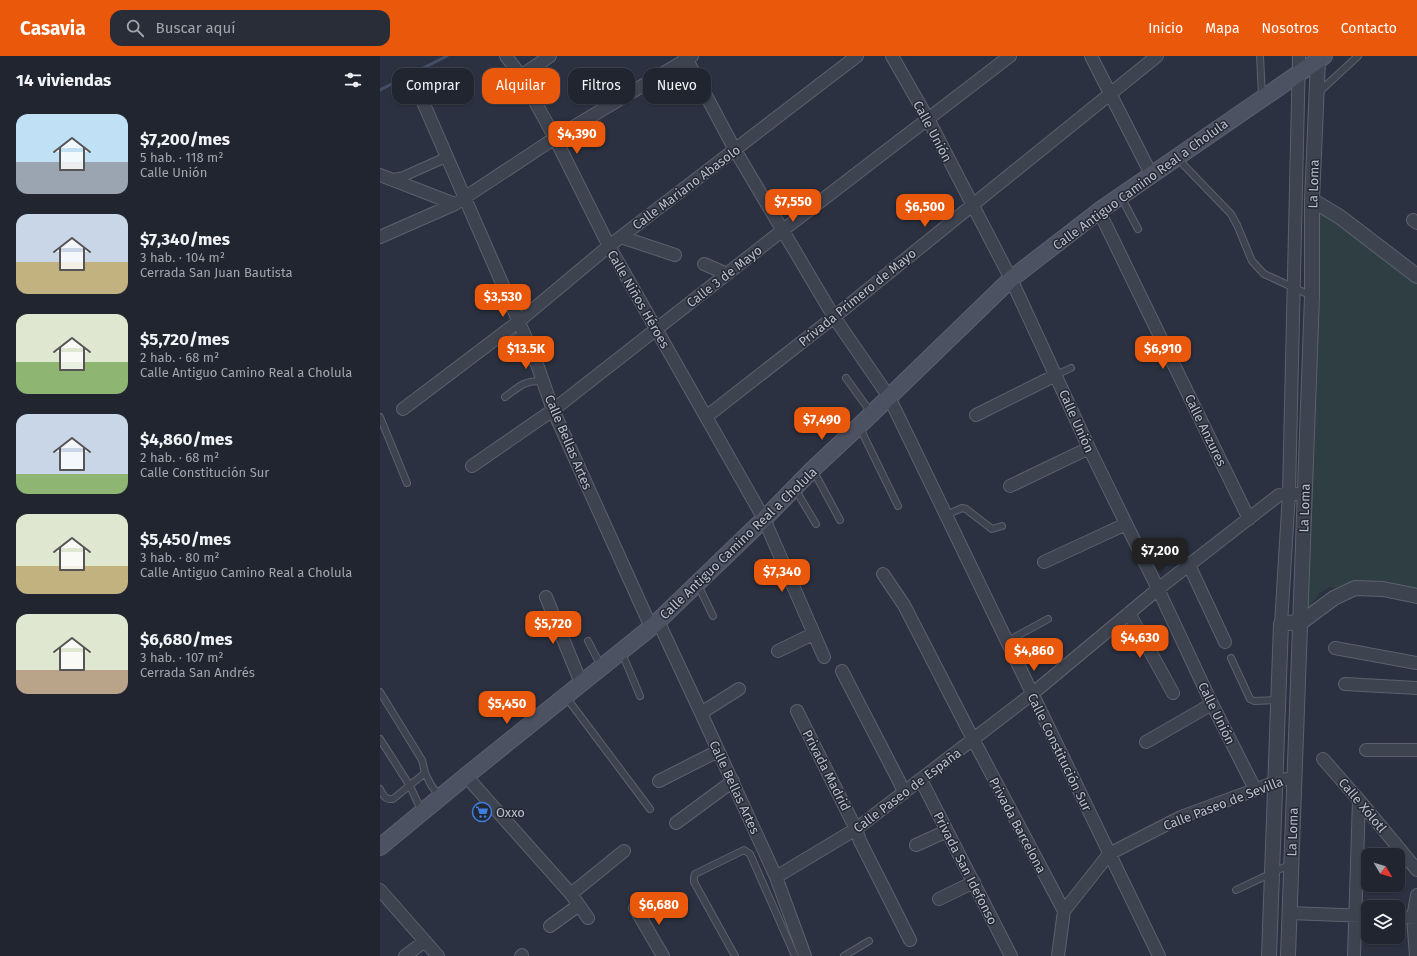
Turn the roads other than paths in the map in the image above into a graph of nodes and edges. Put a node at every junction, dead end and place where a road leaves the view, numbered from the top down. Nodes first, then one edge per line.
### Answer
1 (506, 56) edge
2 (550, 56) edge
3 (857, 56) edge
4 (892, 56) edge
5 (1010, 56) edge
6 (1091, 56) edge
7 (1157, 56) edge
8 (1260, 56) edge
9 (1299, 56) edge
10 (1358, 56) edge
11 (688, 57) edge
12 (1321, 58) edge
13 (515, 68) edge
14 (533, 68) edge
15 (1299, 72) junction
16 (1110, 94) junction
17 (1316, 95) junction
18 (1262, 98) junction
19 (424, 104) edge
20 (536, 104) edge
21 (928, 120) junction
22 (555, 138) junction
23 (735, 150) junction
24 (446, 157) junction
25 (1176, 157) junction
26 (1151, 174) junction
27 (385, 177) edge
28 (1120, 196) junction
29 (460, 200) junction
30 (1312, 200) junction
31 (972, 205) junction
32 (1099, 211) junction
33 (1138, 229) dead end
34 (783, 230) junction
35 (380, 237) edge
36 (621, 237) junction
37 (609, 246) junction
38 (675, 255) dead end
39 (704, 264) dead end
40 (726, 274) junction
41 (1417, 276) edge
42 (1011, 279) junction
43 (1294, 289) junction
44 (1312, 296) junction
45 (834, 317) junction
46 (518, 322) junction
47 (657, 330) junction
48 (525, 336) junction
49 (504, 347) dead end
50 (1071, 368) dead end
51 (1056, 375) junction
52 (846, 378) dead end
53 (542, 381) junction
54 (505, 397) dead end
55 (889, 398) junction
56 (403, 409) dead end
57 (553, 410) junction
58 (872, 414) junction
59 (976, 414) dead end
60 (380, 417) edge
61 (706, 417) junction
62 (859, 426) junction
63 (1089, 448) junction
64 (472, 466) dead end
65 (813, 469) junction
66 (407, 483) dead end
67 (1010, 486) dead end
68 (794, 488) junction
69 (1289, 493) junction
70 (1305, 495) junction
71 (898, 506) dead end
72 (946, 515) junction
73 (764, 519) junction
74 (1249, 519) junction
75 (840, 520) dead end
76 (816, 524) dead end
77 (1126, 524) junction
78 (1002, 526) dead end
79 (1044, 562) dead end
80 (1189, 565) junction
81 (883, 574) dead end
82 (697, 583) junction
83 (1158, 589) junction
84 (1417, 596) edge
85 (546, 597) dead end
86 (1129, 613) junction
87 (713, 616) dead end
88 (1048, 619) dead end
89 (1300, 622) junction
90 (655, 624) junction
91 (1281, 624) junction
92 (813, 634) junction
93 (588, 641) dead end
94 (1006, 642) junction
95 (1225, 642) dead end
96 (1335, 648) dead end
97 (621, 651) junction
98 (778, 652) dead end
99 (824, 657) dead end
100 (1231, 658) dead end
101 (1417, 663) edge
102 (602, 667) junction
103 (842, 671) dead end
104 (581, 683) junction
105 (1345, 684) dead end
106 (1417, 688) edge
107 (739, 689) dead end
108 (380, 693) edge
109 (1032, 694) junction
110 (1173, 694) dead end
111 (565, 696) junction
112 (640, 696) dead end
113 (1279, 700) junction
114 (1212, 704) junction
115 (797, 711) dead end
116 (701, 712) junction
117 (380, 739) edge
118 (973, 739) junction
119 (1146, 742) dead end
120 (1366, 750) dead end
121 (718, 751) junction
122 (1415, 752) edge
123 (1323, 759) dead end
124 (425, 773) junction
125 (466, 776) junction
126 (1294, 777) junction
127 (921, 780) junction
128 (659, 781) dead end
129 (733, 782) junction
130 (1276, 782) junction
131 (410, 786) junction
132 (380, 789) edge
133 (1255, 789) junction
134 (904, 793) junction
135 (440, 797) junction
136 (1359, 800) junction
137 (650, 809) dead end
138 (422, 812) junction
139 (676, 823) dead end
140 (856, 829) junction
141 (947, 831) junction
142 (916, 846) dead end
143 (380, 847) edge
144 (624, 851) dead end
145 (1109, 854) junction
146 (1291, 864) junction
147 (1417, 870) edge
148 (1273, 872) junction
149 (776, 877) junction
150 (974, 882) junction
151 (380, 890) edge
152 (1236, 890) dead end
153 (571, 894) junction
154 (1417, 895) edge
155 (939, 899) dead end
156 (579, 905) junction
157 (635, 908) dead end
158 (1064, 911) junction
159 (1289, 913) junction
160 (1354, 916) junction
161 (1361, 916) edge
162 (1405, 917) edge
163 (588, 918) dead end
164 (1415, 918) edge
165 (550, 926) dead end
166 (910, 940) dead end
167 (425, 941) junction
168 (869, 941) dead end
169 (406, 956) edge
170 (438, 956) edge
171 (663, 956) edge
172 (735, 956) edge
173 (795, 956) edge
174 (805, 956) edge
175 (844, 956) edge
176 (1011, 956) edge
177 (1058, 956) edge
178 (1158, 956) edge
179 (1269, 956) edge
180 (1286, 956) edge
181 (1354, 956) edge
182 (1416, 956) edge

1 - 13 street, Calle Niños Héroes
2 - 14 street
3 - 23 street, Calle Mariano Abasolo
4 - 21 street, Calle Unión
5 - 21 street, Calle 3 de Mayo
6 - 16 street
7 - 16 street, Privada Primero de Mayo
8 - 18 lane
9 - 15 street
10 - 17 lane
11 - 22 street
11 - 23 street, Calle Constitución Sur
12 - 15 main road, Calle Antiguo Camino Real a Cholula
12 - 17 street, La Loma
15 - 18 main road, Calle Antiguo Camino Real a Cholula
15 - 43 street
16 - 26 street
16 - 31 street, Privada Primero de Mayo
17 - 30 street, La Loma
18 - 25 main road, Calle Antiguo Camino Real a Cholula
19 - 24 street, Calle Bellas Artes
20 - 22 street, Calle Niños Héroes
21 - 31 street, Calle Unión
21 - 34 street, Calle 3 de Mayo
22 - 29 street
22 - 37 street, Calle Niños Héroes
23 - 34 street, Calle Constitución Sur
23 - 36 street, Calle Mariano Abasolo
24 - 27 street
24 - 29 street, Calle Bellas Artes
25 - 26 main road, Calle Antiguo Camino Real a Cholula
25 - 43 lane
26 - 28 main road, Calle Antiguo Camino Real a Cholula
27 - 29 street
28 - 32 main road, Calle Antiguo Camino Real a Cholula
28 - 33 lane
29 - 35 street
29 - 46 street, Calle Bellas Artes
30 - 41 street
30 - 44 street, La Loma
31 - 42 street, Calle Unión
31 - 45 street, Privada Primero de Mayo
32 - 42 main road, Calle Antiguo Camino Real a Cholula
32 - 74 street, Calle Anzures
34 - 40 street, Calle 3 de Mayo
34 - 45 street, Calle Constitución Sur
36 - 37 street, Calle Mariano Abasolo
36 - 38 street
37 - 46 street, Calle Mariano Abasolo
37 - 47 street, Calle Niños Héroes
39 - 40 street
40 - 47 street, Calle 3 de Mayo
42 - 51 street, Calle Unión
42 - 55 main road, Calle Antiguo Camino Real a Cholula
43 - 44 lane
43 - 69 street
44 - 70 street, La Loma
45 - 55 street, Calle Constitución Sur
45 - 61 street, Privada Primero de Mayo
46 - 48 street, Calle Bellas Artes
46 - 56 street, Calle Mariano Abasolo
47 - 57 street, Calle 3 de Mayo
47 - 61 street, Calle Niños Héroes
48 - 49 lane
48 - 53 street, Calle Bellas Artes
50 - 51 lane
51 - 59 street
51 - 63 street, Calle Unión
52 - 58 lane
53 - 54 lane
53 - 57 street, Calle Bellas Artes
55 - 58 main road, Calle Antiguo Camino Real a Cholula
55 - 72 street, Calle Constitución Sur
57 - 64 street, Calle 3 de Mayo
57 - 90 street, Calle Bellas Artes
58 - 62 main road, Calle Antiguo Camino Real a Cholula
60 - 66 lane
61 - 73 street, Calle Niños Héroes
62 - 65 main road, Calle Antiguo Camino Real a Cholula
62 - 71 lane
63 - 67 street
63 - 77 street, Calle Unión
65 - 68 main road, Calle Antiguo Camino Real a Cholula
65 - 75 lane
68 - 73 main road, Calle Antiguo Camino Real a Cholula
68 - 76 lane
69 - 70 street
69 - 74 street, Calle Paseo de España
69 - 91 street
70 - 89 street, La Loma
72 - 78 lane
72 - 94 street, Calle Constitución Sur
73 - 82 main road, Calle Antiguo Camino Real a Cholula
73 - 92 street, Calle Niños Héroes
74 - 80 street, Calle Paseo de España
77 - 79 street
77 - 83 street, Calle Unión
80 - 83 street, Calle Paseo de España
80 - 95 street
81 - 118 street, Privada Barcelona
82 - 87 lane
82 - 90 main road, Calle Antiguo Camino Real a Cholula
83 - 86 street, Calle Paseo de España
83 - 114 street, Calle Unión
84 - 89 street
85 - 104 street
86 - 109 street, Calle Paseo de España
86 - 110 street
88 - 94 lane
89 - 91 street
89 - 126 street, La Loma
90 - 97 main road, Calle Antiguo Camino Real a Cholula
90 - 116 street, Calle Bellas Artes
91 - 113 street
92 - 98 street
92 - 99 street, Calle Niños Héroes
93 - 102 lane
94 - 109 street, Calle Constitución Sur
96 - 101 street
97 - 102 main road, Calle Antiguo Camino Real a Cholula
97 - 112 lane
100 - 113 lane
102 - 104 main road, Calle Antiguo Camino Real a Cholula
103 - 134 street
104 - 111 main road, Calle Antiguo Camino Real a Cholula
105 - 106 street
107 - 116 street
108 - 124 lane
109 - 118 street, Calle Paseo de España
109 - 145 street, Calle Constitución Sur
111 - 125 main road, Calle Antiguo Camino Real a Cholula
111 - 137 lane
113 - 130 street
114 - 119 street
114 - 133 street, Calle Unión
115 - 140 street, Privada Madrid
116 - 121 street, Calle Bellas Artes
117 - 131 lane
118 - 127 street, Calle Paseo de España
118 - 158 street, Privada Barcelona
120 - 122 street
121 - 128 street
121 - 129 street, Calle Bellas Artes
123 - 136 street, Calle Xólotl
124 - 131 lane
124 - 135 lane
125 - 135 main road, Calle Antiguo Camino Real a Cholula
125 - 153 street
126 - 130 street, Calle Paseo de Sevilla
126 - 146 street, La Loma
127 - 134 street, Calle Paseo de España
127 - 141 street, Privada San Idefonso
129 - 139 street
129 - 149 street, Calle Bellas Artes
130 - 133 street, Calle Paseo de Sevilla
130 - 148 street
131 - 132 lane
131 - 138 lane
133 - 145 street, Calle Paseo de Sevilla
134 - 140 street, Calle Paseo de España
135 - 138 main road, Calle Antiguo Camino Real a Cholula
136 - 147 street, Calle Xólotl
136 - 160 street
138 - 143 main road, Calle Antiguo Camino Real a Cholula
140 - 149 street, Calle Paseo de España
140 - 166 street, Privada Madrid
141 - 142 street
141 - 150 street, Privada San Idefonso
144 - 153 street
145 - 158 street, Calle Paseo de Sevilla
145 - 178 street, Calle Constitución Sur
146 - 148 lane
146 - 159 street, La Loma
148 - 152 lane
148 - 179 street
149 - 174 street, Calle Bellas Artes
150 - 155 street
150 - 176 street, Privada San Idefonso
151 - 167 street
153 - 156 street
154 - 164 street
156 - 163 street
156 - 165 street
157 - 171 street
158 - 177 street
159 - 160 street
159 - 180 street, La Loma
160 - 161 street
160 - 181 street
162 - 164 street
164 - 182 street
167 - 169 street
167 - 170 street
168 - 175 lane
172 - 173 lane

